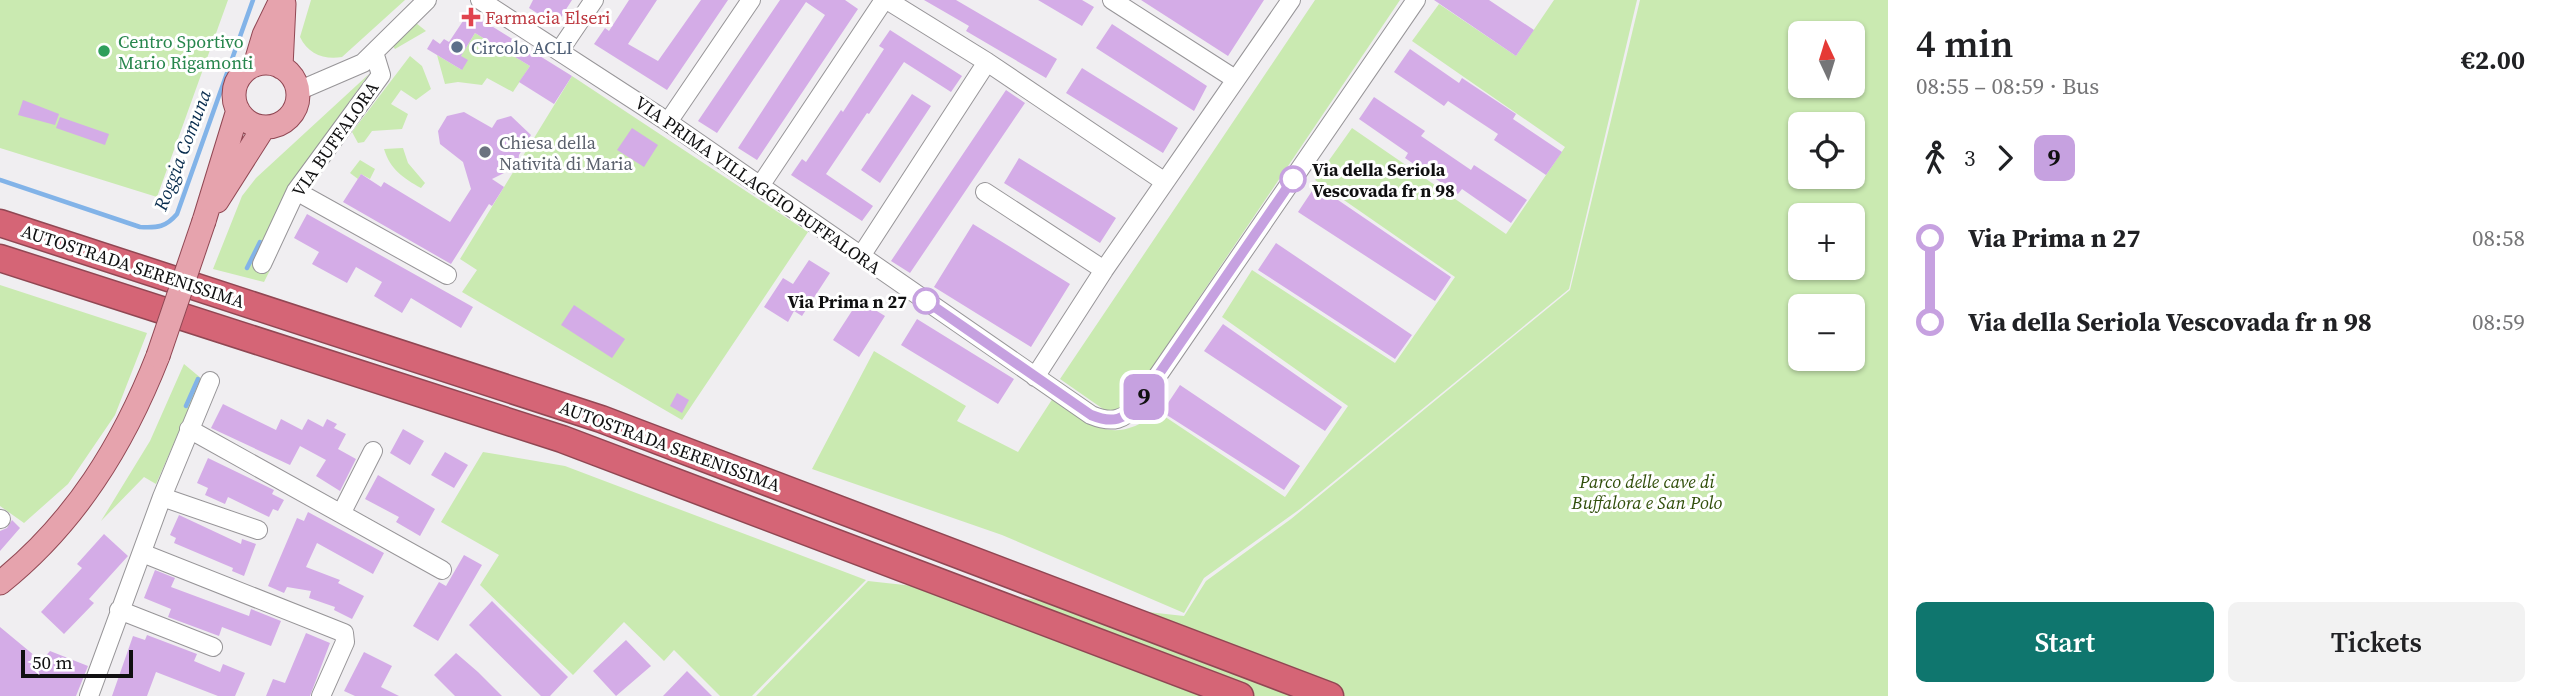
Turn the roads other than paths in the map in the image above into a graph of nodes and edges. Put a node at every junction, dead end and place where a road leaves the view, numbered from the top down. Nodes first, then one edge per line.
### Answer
1 (283, 0) edge
2 (428, 0) edge
3 (480, 0) edge
4 (594, 0) edge
5 (751, 0) edge
6 (886, 0) edge
7 (1112, 0) edge
8 (1291, 0) edge
9 (1416, 0) edge
10 (560, 50) junction
11 (374, 52) junction
12 (987, 62) junction
13 (255, 65) junction
14 (281, 67) junction
15 (1235, 79) junction
16 (298, 92) junction
17 (238, 110) junction
18 (668, 122) junction
19 (264, 127) junction
20 (1165, 182) junction
21 (760, 186) junction
22 (296, 191) junction
23 (985, 192) dead end
24 (204, 221) junction
25 (0, 223) edge
26 (861, 256) junction
27 (0, 258) edge
28 (262, 264) dead end
29 (1104, 270) junction
30 (447, 275) dead end
31 (1035, 377) junction
32 (209, 382) dead end
33 (189, 429) junction
34 (373, 451) dead end
35 (162, 497) junction
36 (342, 512) junction
37 (258, 530) dead end
38 (142, 552) junction
39 (442, 570) dead end
40 (0, 583) edge
41 (120, 610) junction
42 (213, 647) dead end
43 (89, 696) edge
44 (321, 696) edge
45 (1240, 696) edge
46 (1331, 696) edge

1 - 13 main road
1 - 14 main road
2 - 11 street, VIA BUFFALORA
3 - 10 street, VIA PRIMA VILLAGGIO BUFFALORA
4 - 10 street
5 - 18 street
6 - 12 street
6 - 21 street
7 - 15 street
8 - 15 street
9 - 31 street, VIA PRIMA VILLAGGIO BUFFALORA
10 - 18 street, VIA PRIMA VILLAGGIO BUFFALORA
11 - 16 street, VIA BUFFALORA
11 - 22 street, VIA BUFFALORA
12 - 20 street
12 - 26 street
13 - 14 main road
13 - 17 main road
14 - 16 main road
15 - 20 street
16 - 19 main road
17 - 19 main road
17 - 24 main road
18 - 21 street, VIA PRIMA VILLAGGIO BUFFALORA
19 - 24 main road
20 - 29 street
21 - 26 street, VIA PRIMA VILLAGGIO BUFFALORA
22 - 28 street, VIA BUFFALORA
22 - 30 street
23 - 29 street
24 - 40 main road, bridge
25 - 46 highway, AUTOSTRADA SERENISSIMA
26 - 31 street, VIA PRIMA VILLAGGIO BUFFALORA
27 - 45 highway, AUTOSTRADA SERENISSIMA
29 - 31 street
32 - 33 street
33 - 35 street
33 - 36 street
34 - 36 street
35 - 37 street
35 - 38 street
36 - 39 street
38 - 41 street
38 - 44 street
41 - 42 street
41 - 43 street

